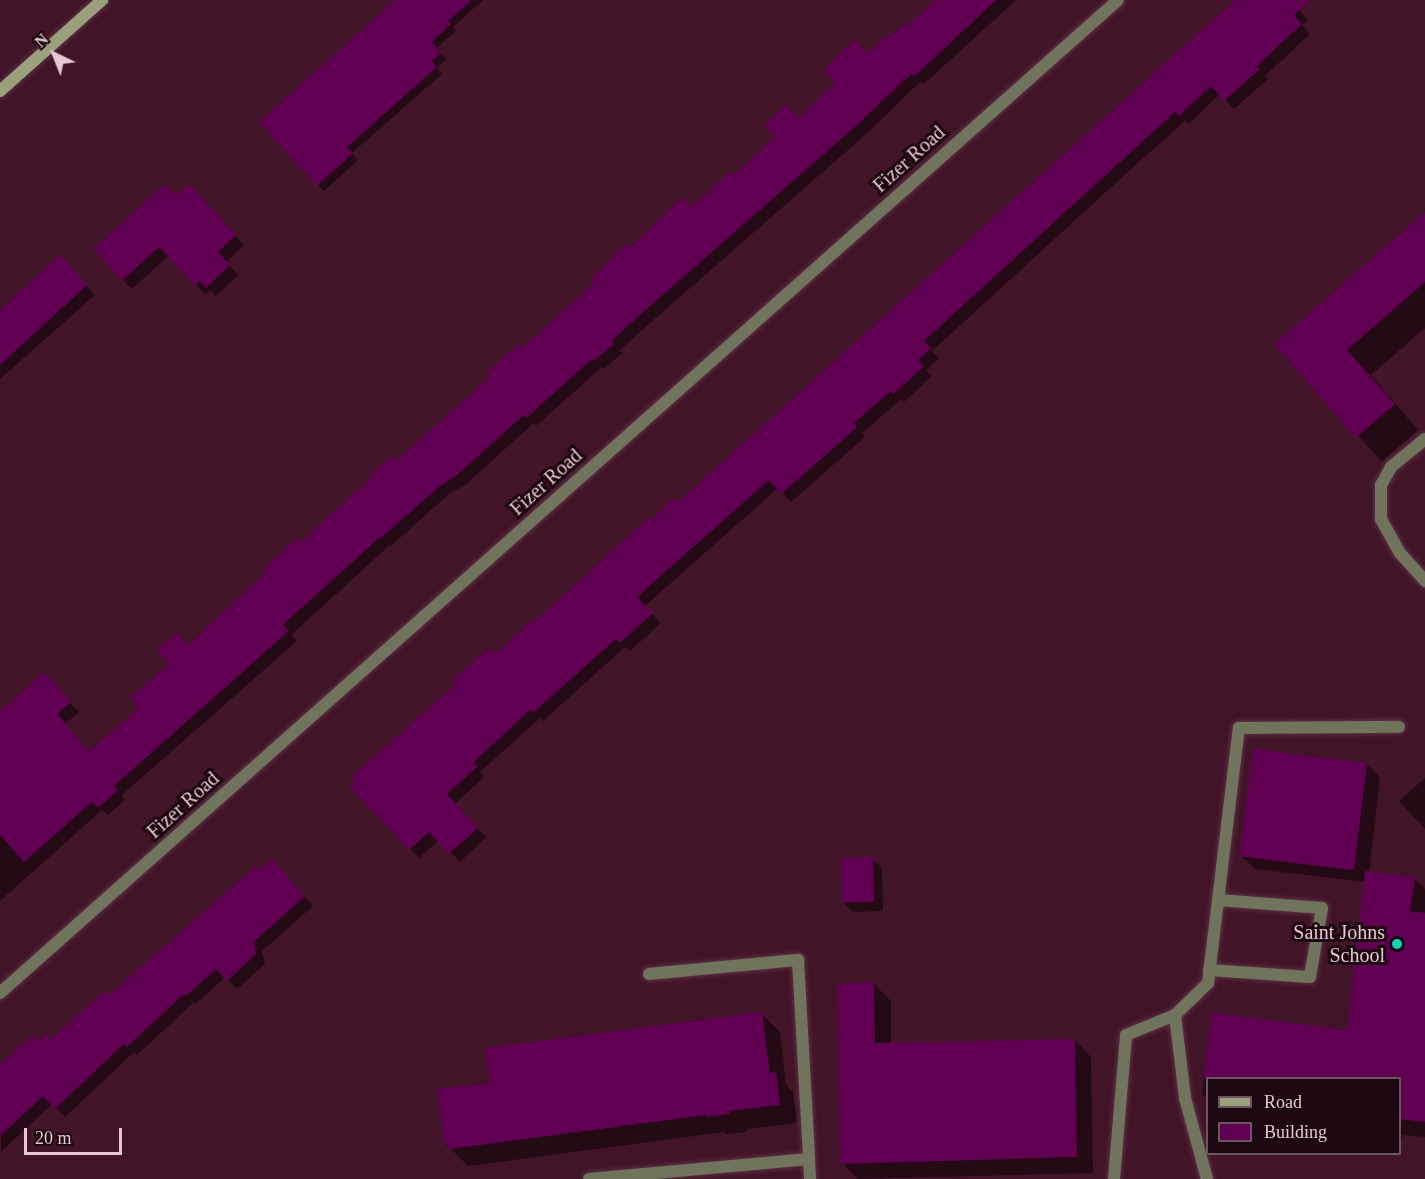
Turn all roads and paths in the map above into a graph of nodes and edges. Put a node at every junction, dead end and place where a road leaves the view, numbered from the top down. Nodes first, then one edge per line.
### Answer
1 (102, 0) edge
2 (1118, 0) edge
3 (0, 91) edge
4 (1425, 439) edge
5 (1425, 581) edge
6 (1399, 727) dead end
7 (1218, 900) junction
8 (1209, 970) junction
9 (649, 974) dead end
10 (0, 993) edge
11 (1175, 1016) junction
12 (809, 1159) junction
13 (594, 1179) edge
14 (810, 1179) edge
15 (1114, 1179) edge
16 (1207, 1179) edge

1 - 3 main road
2 - 10 street, Fizer Road
4 - 5 street
6 - 7 street
7 - 8 street
7 - 8 street
8 - 11 street
9 - 12 street
11 - 15 street
11 - 16 street
12 - 13 street
12 - 14 street

